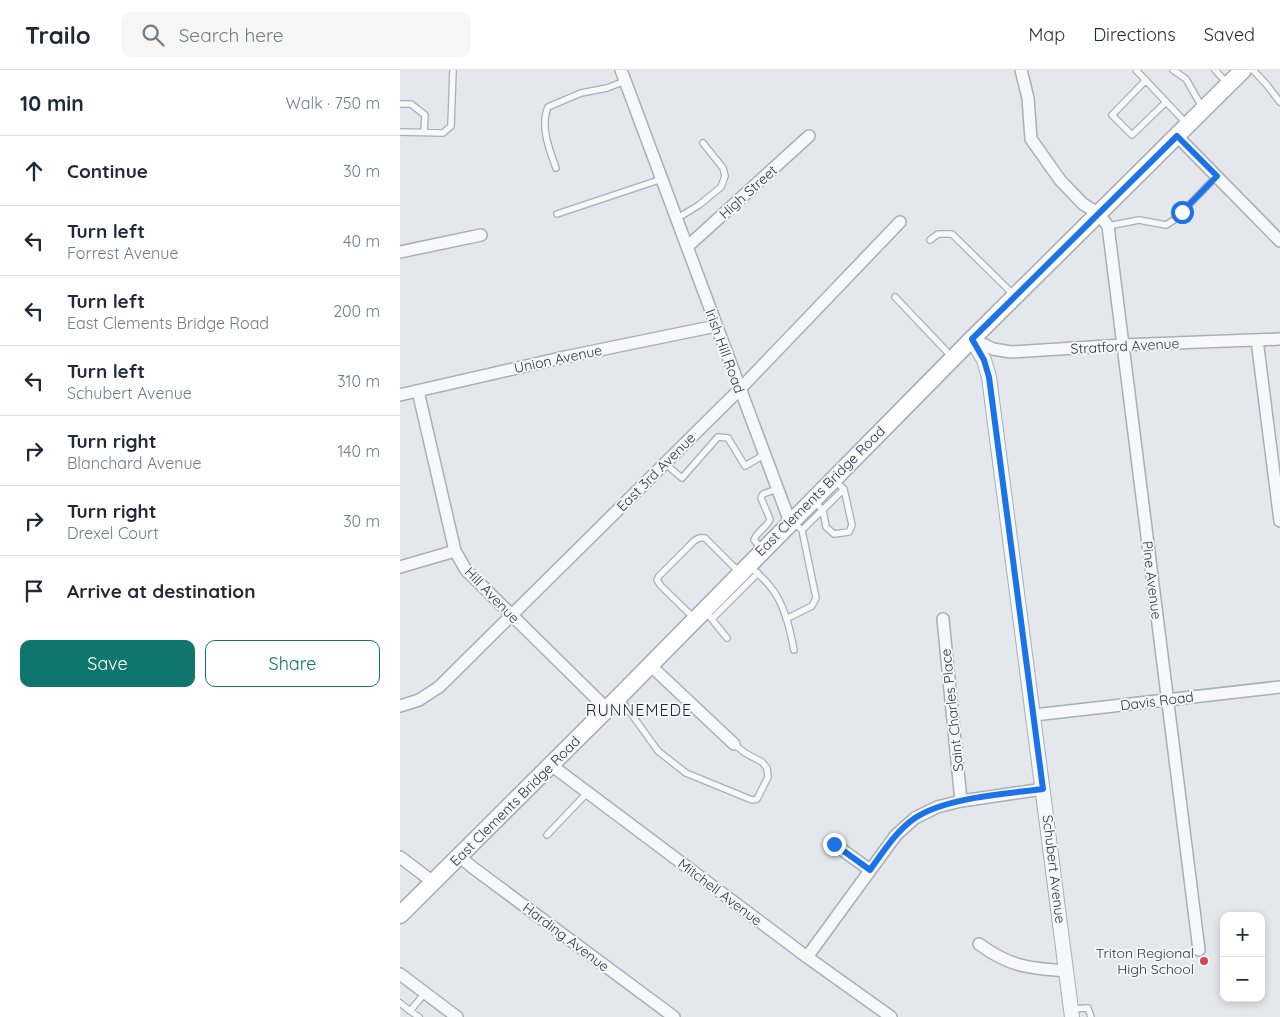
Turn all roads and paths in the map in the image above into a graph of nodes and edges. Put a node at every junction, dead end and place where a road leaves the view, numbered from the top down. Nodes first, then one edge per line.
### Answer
1 (453, 70) edge
2 (1021, 70) edge
3 (1136, 70) edge
4 (1174, 70) edge
5 (1215, 70) edge
6 (1243, 70) edge
7 (1253, 70) edge
8 (623, 75) edge
9 (1146, 80) junction
10 (1229, 84) junction
11 (1166, 102) junction
12 (1280, 102) edge
13 (400, 104) edge
14 (1204, 109) junction
15 (1182, 130) junction
16 (400, 132) edge
17 (424, 132) junction
18 (809, 136) dead end
19 (703, 143) dead end
20 (556, 168) dead end
21 (1217, 176) junction
22 (662, 179) junction
23 (1182, 212) dead end
24 (557, 214) dead end
25 (676, 218) junction
26 (1103, 219) junction
27 (1174, 220) dead end
28 (900, 222) dead end
29 (481, 235) dead end
30 (930, 240) dead end
31 (1280, 241) edge
32 (687, 247) junction
33 (400, 252) edge
34 (1015, 296) junction
35 (895, 297) dead end
36 (716, 326) junction
37 (972, 339) junction
38 (1280, 339) edge
39 (1257, 340) junction
40 (1122, 345) junction
41 (953, 358) junction
42 (739, 390) junction
43 (418, 391) junction
44 (400, 395) edge
45 (764, 454) junction
46 (664, 463) junction
47 (838, 484) junction
48 (777, 489) junction
49 (817, 504) junction
50 (1280, 521) edge
51 (794, 524) junction
52 (763, 550) junction
53 (455, 551) junction
54 (400, 567) edge
55 (749, 570) junction
56 (512, 615) junction
57 (703, 616) junction
58 (786, 619) junction
59 (943, 619) dead end
60 (727, 638) dead end
61 (794, 650) dead end
62 (650, 665) junction
63 (1280, 687) edge
64 (619, 696) junction
65 (1168, 699) junction
66 (400, 706) edge
67 (607, 709) junction
68 (1034, 715) junction
69 (734, 744) joint
70 (551, 765) junction
71 (1043, 789) junction
72 (588, 792) junction
73 (961, 801) junction
74 (547, 835) dead end
75 (834, 844) dead end
76 (459, 856) junction
77 (400, 857) edge
78 (870, 870) junction
79 (433, 882) junction
80 (400, 915) edge
81 (979, 944) dead end
82 (1199, 950) dead end
83 (807, 957) junction
84 (1066, 971) junction
85 (400, 974) edge
86 (425, 993) junction
87 (400, 1003) edge
88 (410, 1010) junction
89 (1071, 1013) edge
90 (419, 1017) edge
91 (457, 1017) edge
92 (674, 1017) edge
93 (890, 1017) edge
94 (1090, 1017) edge

1 - 17 lane
2 - 26 street
3 - 9 lane
4 - 14 lane
5 - 10 lane
6 - 10 main road, East Clements Bridge Road
7 - 12 lane
8 - 20 lane
8 - 22 street, Irish Hill Road
9 - 11 lane
9 - 11 lane
10 - 14 main road, East Clements Bridge Road
11 - 15 lane
13 - 17 lane
14 - 15 main road, East Clements Bridge Road
15 - 21 street
15 - 26 main road, East Clements Bridge Road
16 - 17 lane
18 - 32 street, High Street
19 - 25 lane
21 - 23 lane
21 - 31 street
22 - 24 lane
22 - 25 street, Irish Hill Road
25 - 32 street, Irish Hill Road
26 - 27 lane
26 - 34 main road, East Clements Bridge Road
26 - 40 street, Pine Avenue
28 - 42 street, East 3rd Avenue
29 - 33 street
30 - 34 lane
32 - 36 street, Irish Hill Road
34 - 37 main road, East Clements Bridge Road
35 - 41 lane
36 - 42 street, Irish Hill Road
36 - 43 street, Union Avenue
37 - 40 street, Stratford Avenue
37 - 41 main road, East Clements Bridge Road
37 - 68 street, Schubert Avenue
38 - 39 street, Stratford Avenue
39 - 40 street, Stratford Avenue
39 - 50 street
40 - 65 street, Pine Avenue
41 - 47 main road, East Clements Bridge Road
42 - 45 street, Irish Hill Road
42 - 46 street, East 3rd Avenue
43 - 44 street, Union Avenue
43 - 53 street, Hill Avenue
45 - 46 lane
45 - 48 street, Irish Hill Road
46 - 56 street, East 3rd Avenue
47 - 49 main road, East Clements Bridge Road
47 - 49 lane
48 - 51 street, Irish Hill Road
48 - 52 lane
49 - 51 main road, East Clements Bridge Road
51 - 52 main road, East Clements Bridge Road
51 - 58 lane
52 - 55 main road, East Clements Bridge Road
53 - 54 street
53 - 56 street, Hill Avenue
55 - 57 main road, East Clements Bridge Road
55 - 57 lane
55 - 58 lane
56 - 66 street, East 3rd Avenue
56 - 67 street, Hill Avenue
57 - 60 lane
57 - 62 main road, East Clements Bridge Road
58 - 61 lane
59 - 73 street, Saint Charles Place
62 - 64 main road, East Clements Bridge Road
62 - 69 street
63 - 65 street, Davis Road
64 - 67 main road, East Clements Bridge Road
64 - 69 lane
65 - 68 street, Davis Road
65 - 82 street, Pine Avenue
67 - 70 main road, East Clements Bridge Road
68 - 71 street, Schubert Avenue
70 - 72 street, Mitchell Avenue
70 - 76 main road, East Clements Bridge Road
71 - 73 street
71 - 84 street, Schubert Avenue
72 - 74 lane
72 - 83 street, Mitchell Avenue
73 - 78 street
75 - 78 street
76 - 79 main road, East Clements Bridge Road
76 - 92 street, Harding Avenue
77 - 79 street
78 - 83 street
79 - 80 main road, East Clements Bridge Road
81 - 84 street
83 - 93 street, Mitchell Avenue
84 - 89 street, Schubert Avenue
85 - 86 street
86 - 88 lane
86 - 91 street
87 - 88 lane
88 - 90 lane
89 - 94 lane

